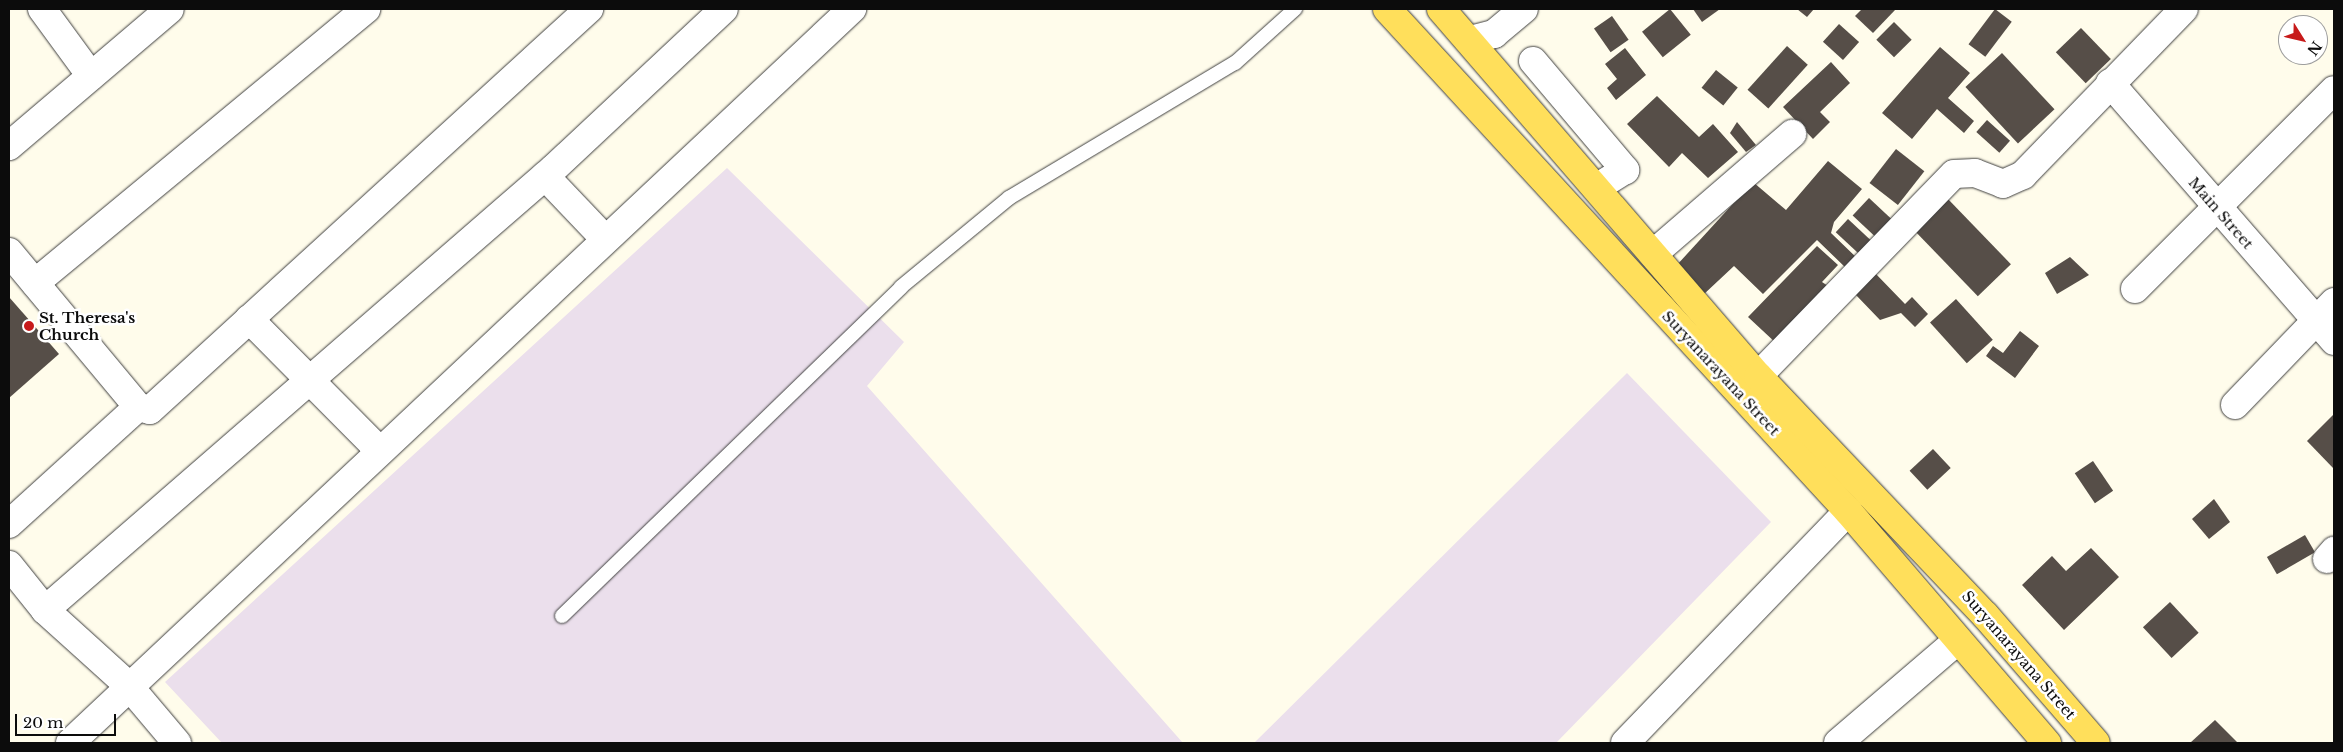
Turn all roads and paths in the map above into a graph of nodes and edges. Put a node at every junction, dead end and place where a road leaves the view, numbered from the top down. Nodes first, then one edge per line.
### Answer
1 (42, 9) edge
2 (170, 9) edge
3 (366, 9) edge
4 (589, 9) edge
5 (724, 9) edge
6 (1295, 9) edge
7 (1387, 9) edge
8 (1441, 9) edge
9 (1524, 9) edge
10 (2184, 9) edge
11 (839, 13) edge
12 (1470, 40) junction
13 (1533, 61) dead end
14 (91, 76) junction
15 (2110, 83) junction
16 (2334, 90) edge
17 (1792, 134) dead end
18 (9, 146) edge
19 (545, 176) junction
20 (1598, 187) junction
21 (2215, 207) junction
22 (605, 239) junction
23 (9, 252) edge
24 (1653, 254) junction
25 (35, 282) junction
26 (2135, 289) dead end
27 (2325, 311) edge
28 (249, 318) junction
29 (2334, 342) edge
30 (1758, 376) junction
31 (310, 380) junction
32 (2235, 405) dead end
33 (138, 407) junction
34 (380, 450) junction
35 (1848, 511) junction
36 (9, 524) edge
37 (9, 564) edge
38 (45, 610) junction
39 (562, 616) dead end
40 (1958, 640) junction
41 (128, 685) junction
42 (70, 743) edge
43 (177, 743) edge
44 (1626, 743) edge
45 (1838, 743) edge
46 (2047, 743) edge
47 (2096, 743) edge

1 - 14 street
2 - 14 street
3 - 25 street
4 - 28 street
5 - 19 street
6 - 39 lane
7 - 35 main road, Suryanarayana Street
8 - 12 main road, Suryanarayana Street
9 - 12 street
10 - 15 street
11 - 22 street
12 - 20 main road, Suryanarayana Street
13 - 20 street
14 - 18 street
15 - 21 street, Main Street
15 - 30 street
16 - 21 street
17 - 24 street
19 - 22 street
19 - 31 street
20 - 24 main road, Suryanarayana Street
21 - 26 street
21 - 27 street, Main Street
22 - 34 street
23 - 25 street
24 - 30 main road, Suryanarayana Street
25 - 33 street
27 - 29 street, Main Street
27 - 32 street
28 - 31 street
28 - 33 street
30 - 47 main road, Suryanarayana Street
31 - 34 street
31 - 38 street
33 - 36 street
34 - 41 street
35 - 40 main road, Suryanarayana Street
35 - 44 street
37 - 38 street
38 - 41 street
40 - 45 street
40 - 46 main road, Suryanarayana Street
41 - 42 street
41 - 43 street

